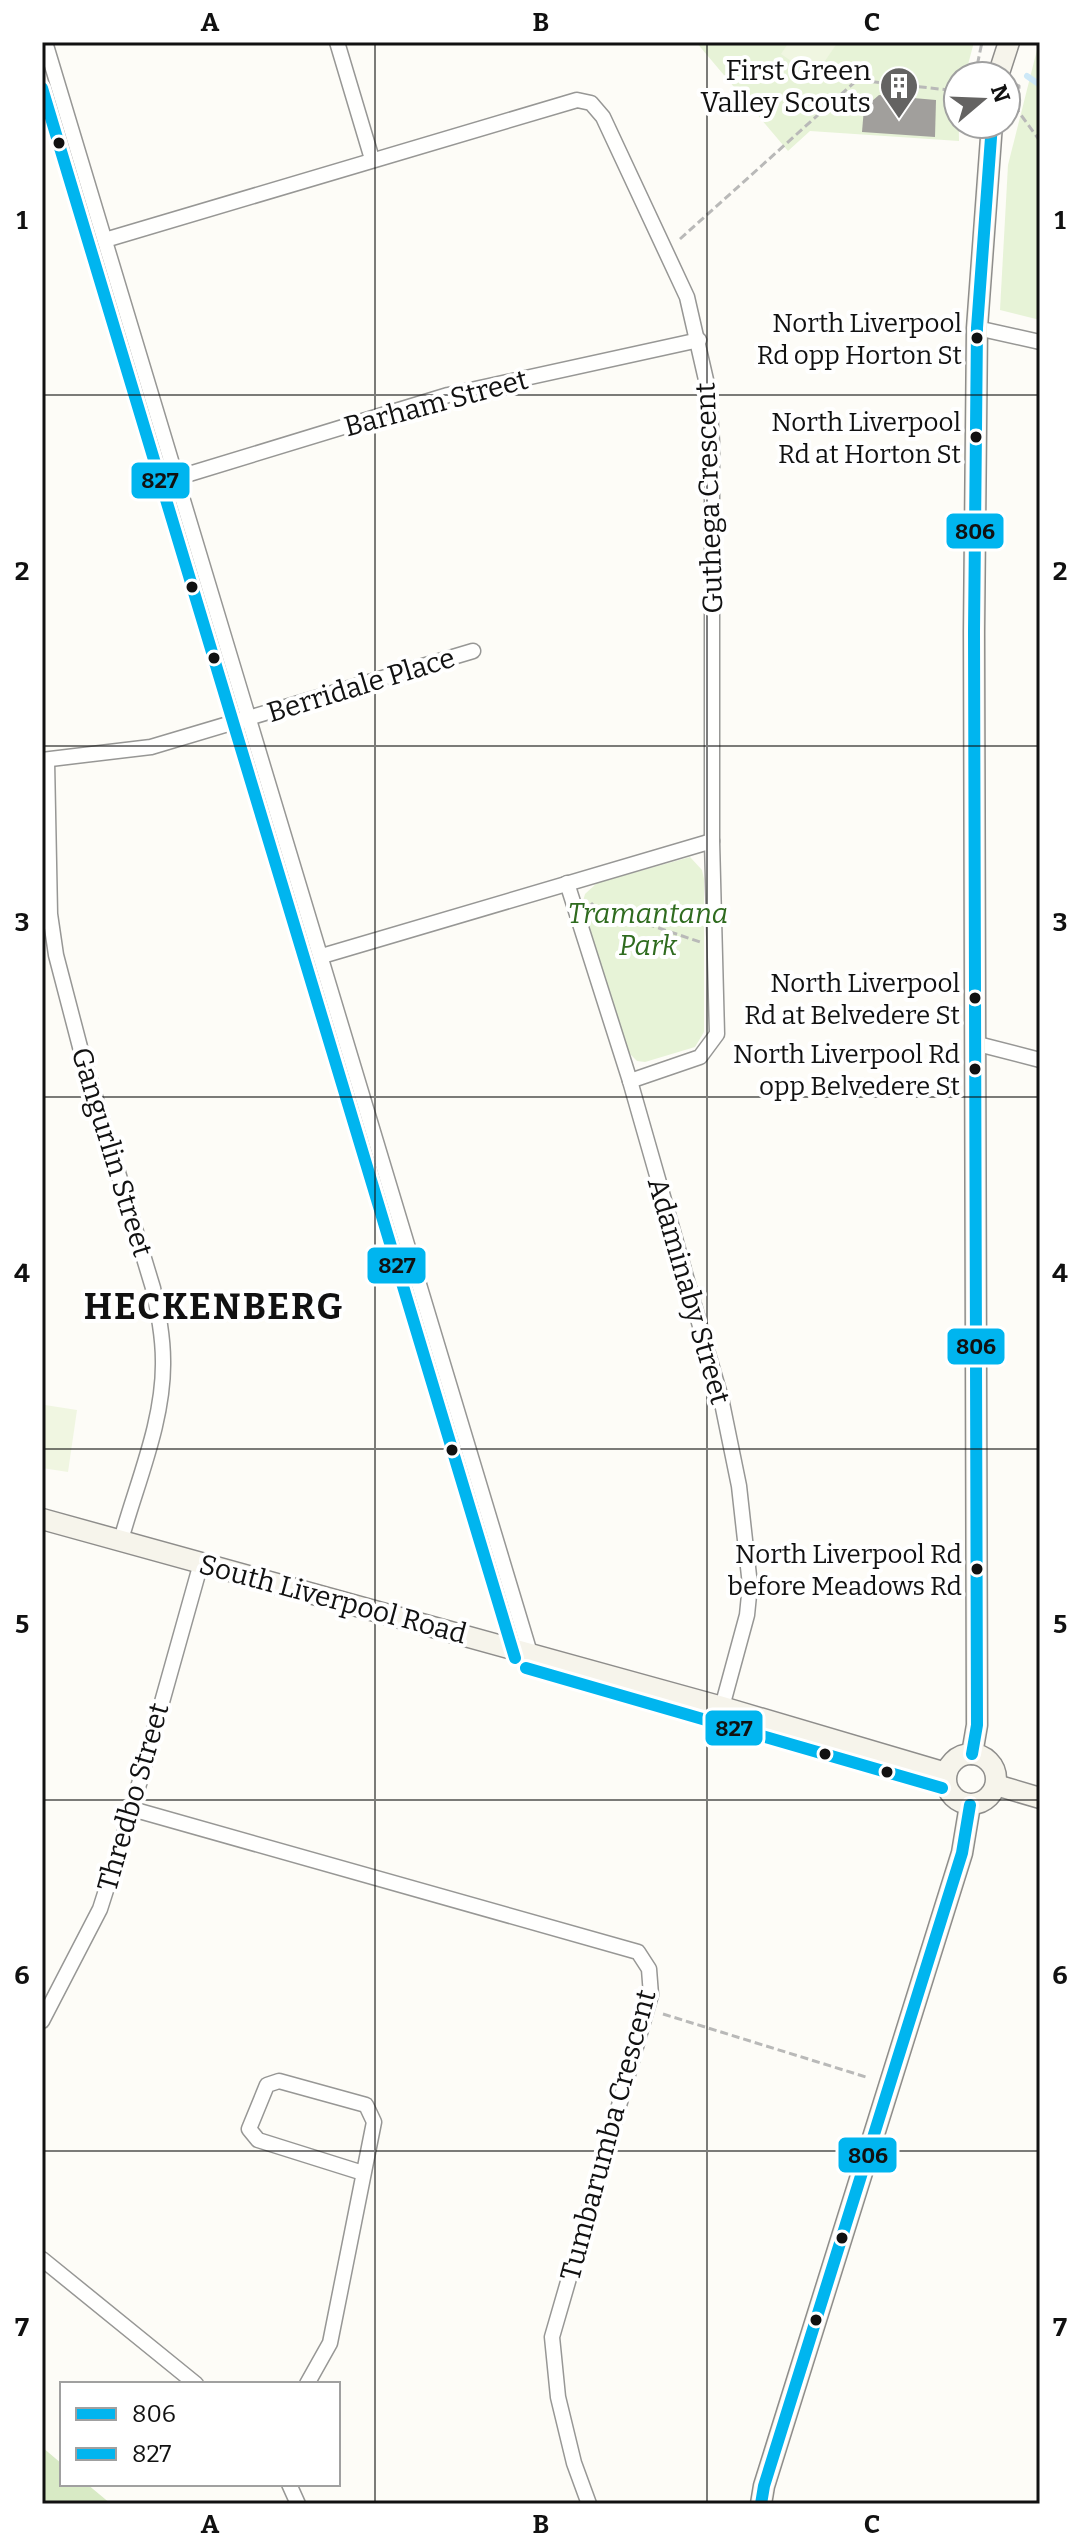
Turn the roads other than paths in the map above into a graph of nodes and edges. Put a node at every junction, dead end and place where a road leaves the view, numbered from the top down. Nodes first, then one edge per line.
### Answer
1 (45, 42) edge
2 (337, 42) edge
3 (991, 140) edge
4 (372, 159) junction
5 (105, 240) junction
6 (977, 328) junction
7 (699, 340) junction
8 (1040, 342) edge
9 (176, 478) junction
10 (473, 651) dead end
11 (249, 718) junction
12 (44, 760) edge
13 (712, 841) junction
14 (567, 883) junction
15 (322, 956) junction
16 (974, 1043) junction
17 (1040, 1060) edge
18 (630, 1081) junction
19 (42, 1519) edge
20 (121, 1540) junction
21 (201, 1563) junction
22 (530, 1653) junction
23 (722, 1707) junction
24 (972, 1754) junction
25 (946, 1773) junction
26 (996, 1785) junction
27 (1040, 1798) edge
28 (970, 1805) junction
29 (132, 1809) junction
30 (42, 2021) edge
31 (363, 2173) junction
32 (42, 2259) edge
33 (194, 2382) edge
34 (308, 2382) edge
35 (589, 2504) edge
36 (761, 2504) edge

1 - 5 street
2 - 4 street
3 - 6 main road
4 - 5 street, Guthega Crescent
4 - 7 street, Guthega Crescent
5 - 9 street
6 - 8 street
6 - 16 main road
7 - 9 street, Barham Street
7 - 13 street, Guthega Crescent
9 - 11 street
10 - 11 street, Berridale Place
11 - 12 street, Berridale Place
11 - 15 street
12 - 20 street, Gangurlin Street
13 - 14 street
13 - 18 street, Guthega Crescent
14 - 15 street
14 - 18 street, Adaminaby Street
15 - 22 street
16 - 17 street
16 - 24 main road
18 - 23 street, Adaminaby Street
19 - 20 main road, South Liverpool Road
20 - 21 main road, South Liverpool Road
21 - 22 main road, South Liverpool Road
21 - 29 street, Thredbo Street
22 - 23 main road, South Liverpool Road
23 - 25 main road, South Liverpool Road
24 - 25 main road
24 - 26 main road
25 - 28 main road
26 - 27 main road
26 - 28 main road
28 - 36 main road
29 - 30 street, Thredbo Street
29 - 35 street, Tumbarumba Crescent
31 - 31 street
31 - 34 street
32 - 33 street

